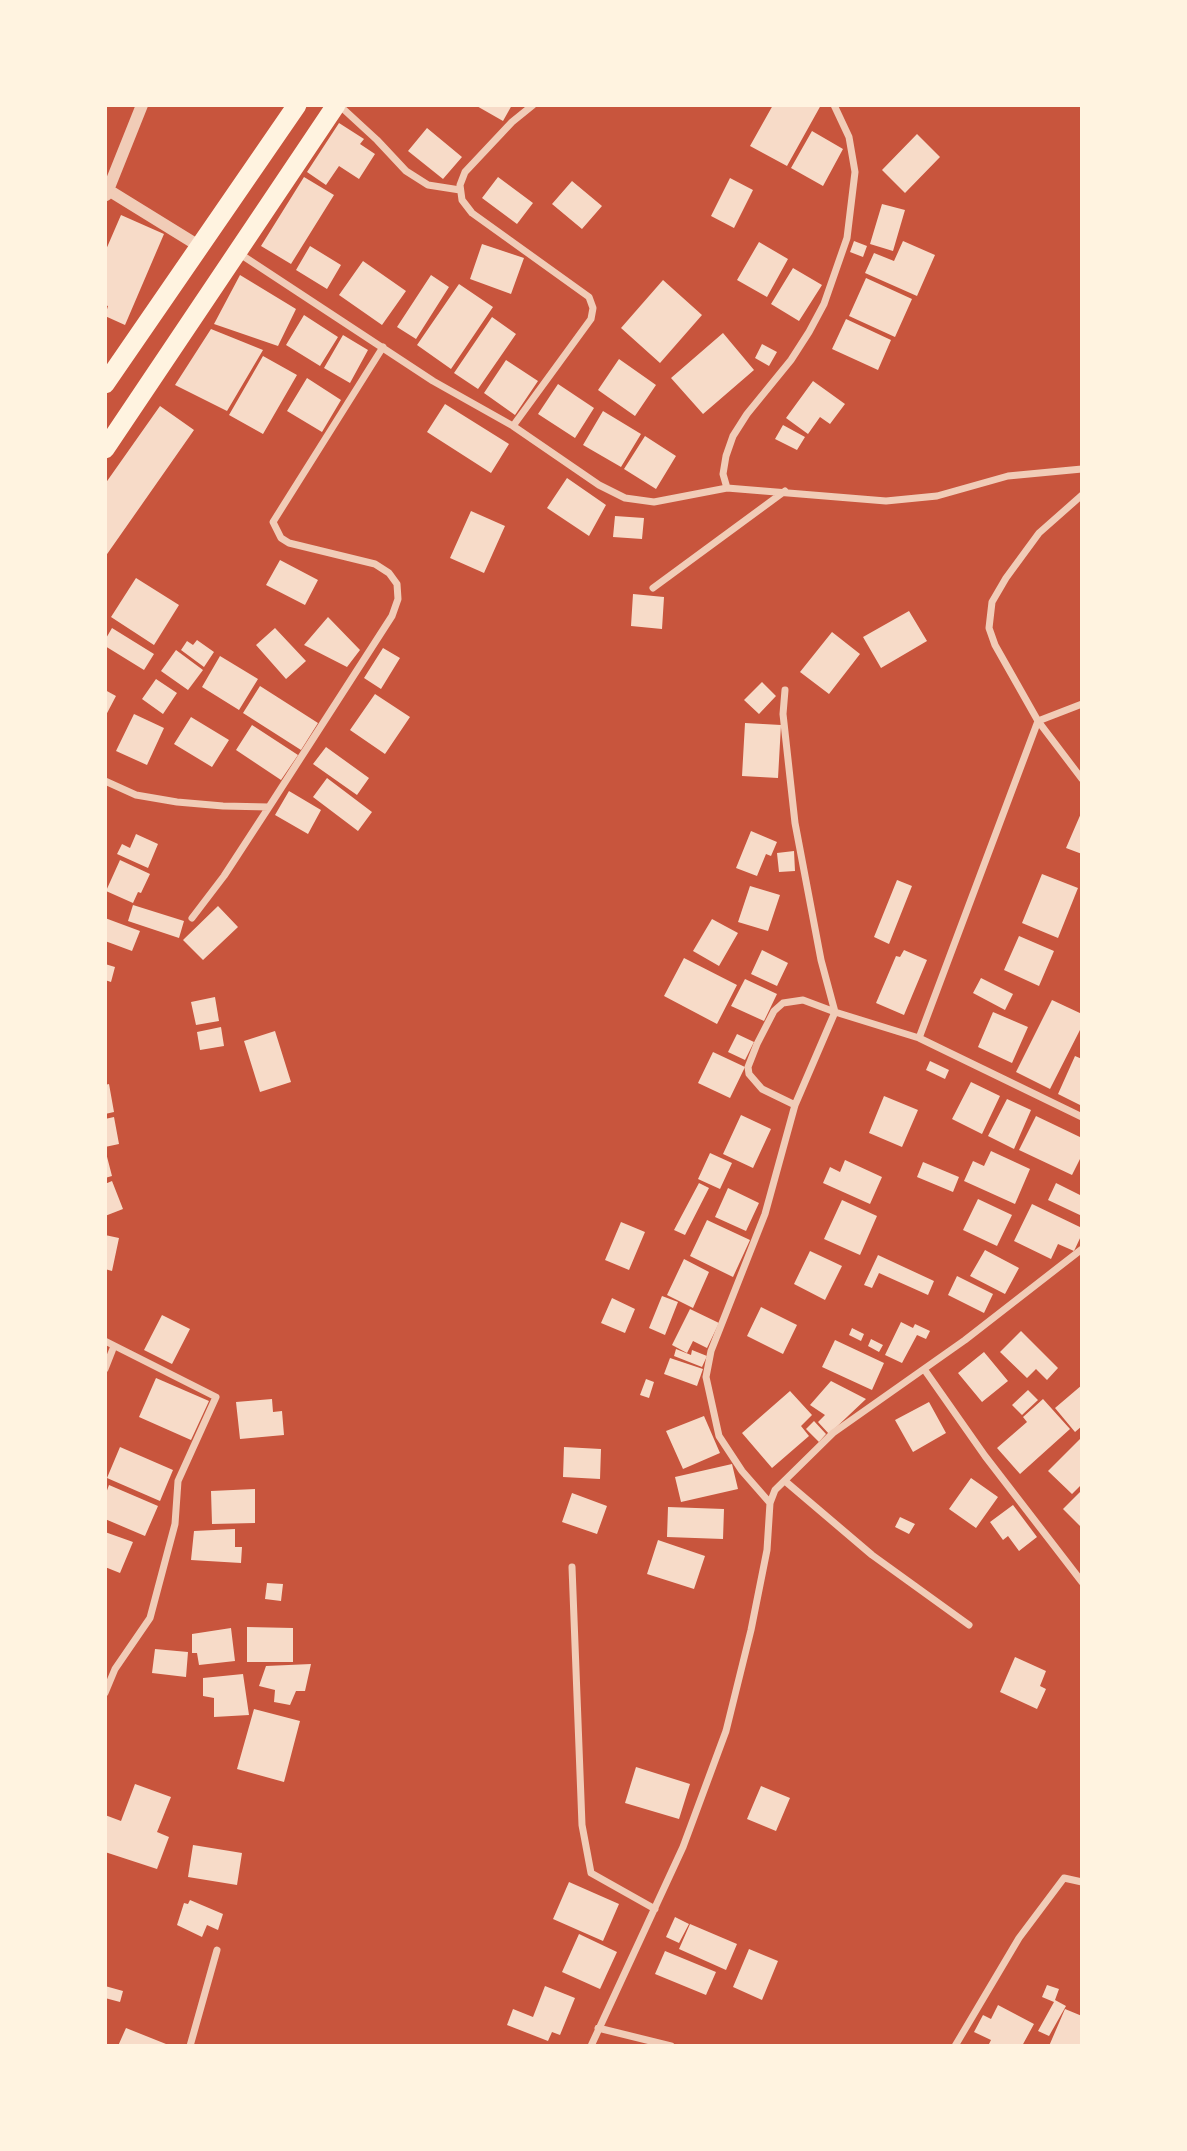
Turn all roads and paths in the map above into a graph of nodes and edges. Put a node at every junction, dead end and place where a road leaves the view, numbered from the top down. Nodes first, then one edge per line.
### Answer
1 (142, 105) edge
2 (297, 105) edge
3 (338, 105) edge
4 (533, 105) edge
5 (834, 105) edge
6 (460, 190) junction
7 (106, 192) edge
8 (199, 246) junction
9 (237, 251) junction
10 (383, 347) junction
11 (105, 384) edge
12 (513, 426) junction
13 (105, 449) edge
14 (1082, 470) edge
15 (727, 488) junction
16 (785, 491) junction
17 (1082, 495) edge
18 (653, 588) dead end
19 (785, 690) dead end
20 (1082, 704) edge
21 (1038, 721) junction
22 (1082, 779) edge
23 (105, 781) edge
24 (269, 807) junction
25 (192, 918) dead end
26 (835, 1012) junction
27 (919, 1038) junction
28 (795, 1105) junction
29 (1082, 1117) edge
30 (1082, 1249) edge
31 (105, 1341) edge
32 (114, 1346) junction
33 (105, 1368) edge
34 (924, 1369) junction
35 (785, 1480) junction
36 (770, 1503) junction
37 (572, 1567) dead end
38 (1082, 1582) edge
39 (970, 1625) dead end
40 (105, 1693) edge
41 (1082, 1882) edge
42 (655, 1909) junction
43 (216, 1950) dead end
44 (598, 2028) junction
45 (190, 2046) edge
46 (591, 2046) edge
47 (671, 2046) edge
48 (955, 2046) edge

1 - 7 street
2 - 8 highway
3 - 6 street
3 - 9 highway
4 - 6 street
5 - 15 street
6 - 12 street
7 - 8 street
8 - 11 highway
9 - 10 street
9 - 13 highway
10 - 12 street
10 - 24 street
12 - 15 street
14 - 16 street
15 - 16 street
16 - 18 street
17 - 21 street
19 - 26 street
20 - 21 street
21 - 22 street
21 - 27 street
23 - 24 street
24 - 25 street
26 - 27 street
26 - 28 street
26 - 28 street
27 - 29 street
28 - 36 street
30 - 34 street
31 - 32 street
32 - 33 street
32 - 40 street
34 - 35 street
34 - 38 street
35 - 36 street
35 - 39 street
36 - 42 street
37 - 42 street
41 - 48 street
42 - 44 street
43 - 45 street
44 - 46 street
44 - 47 street

